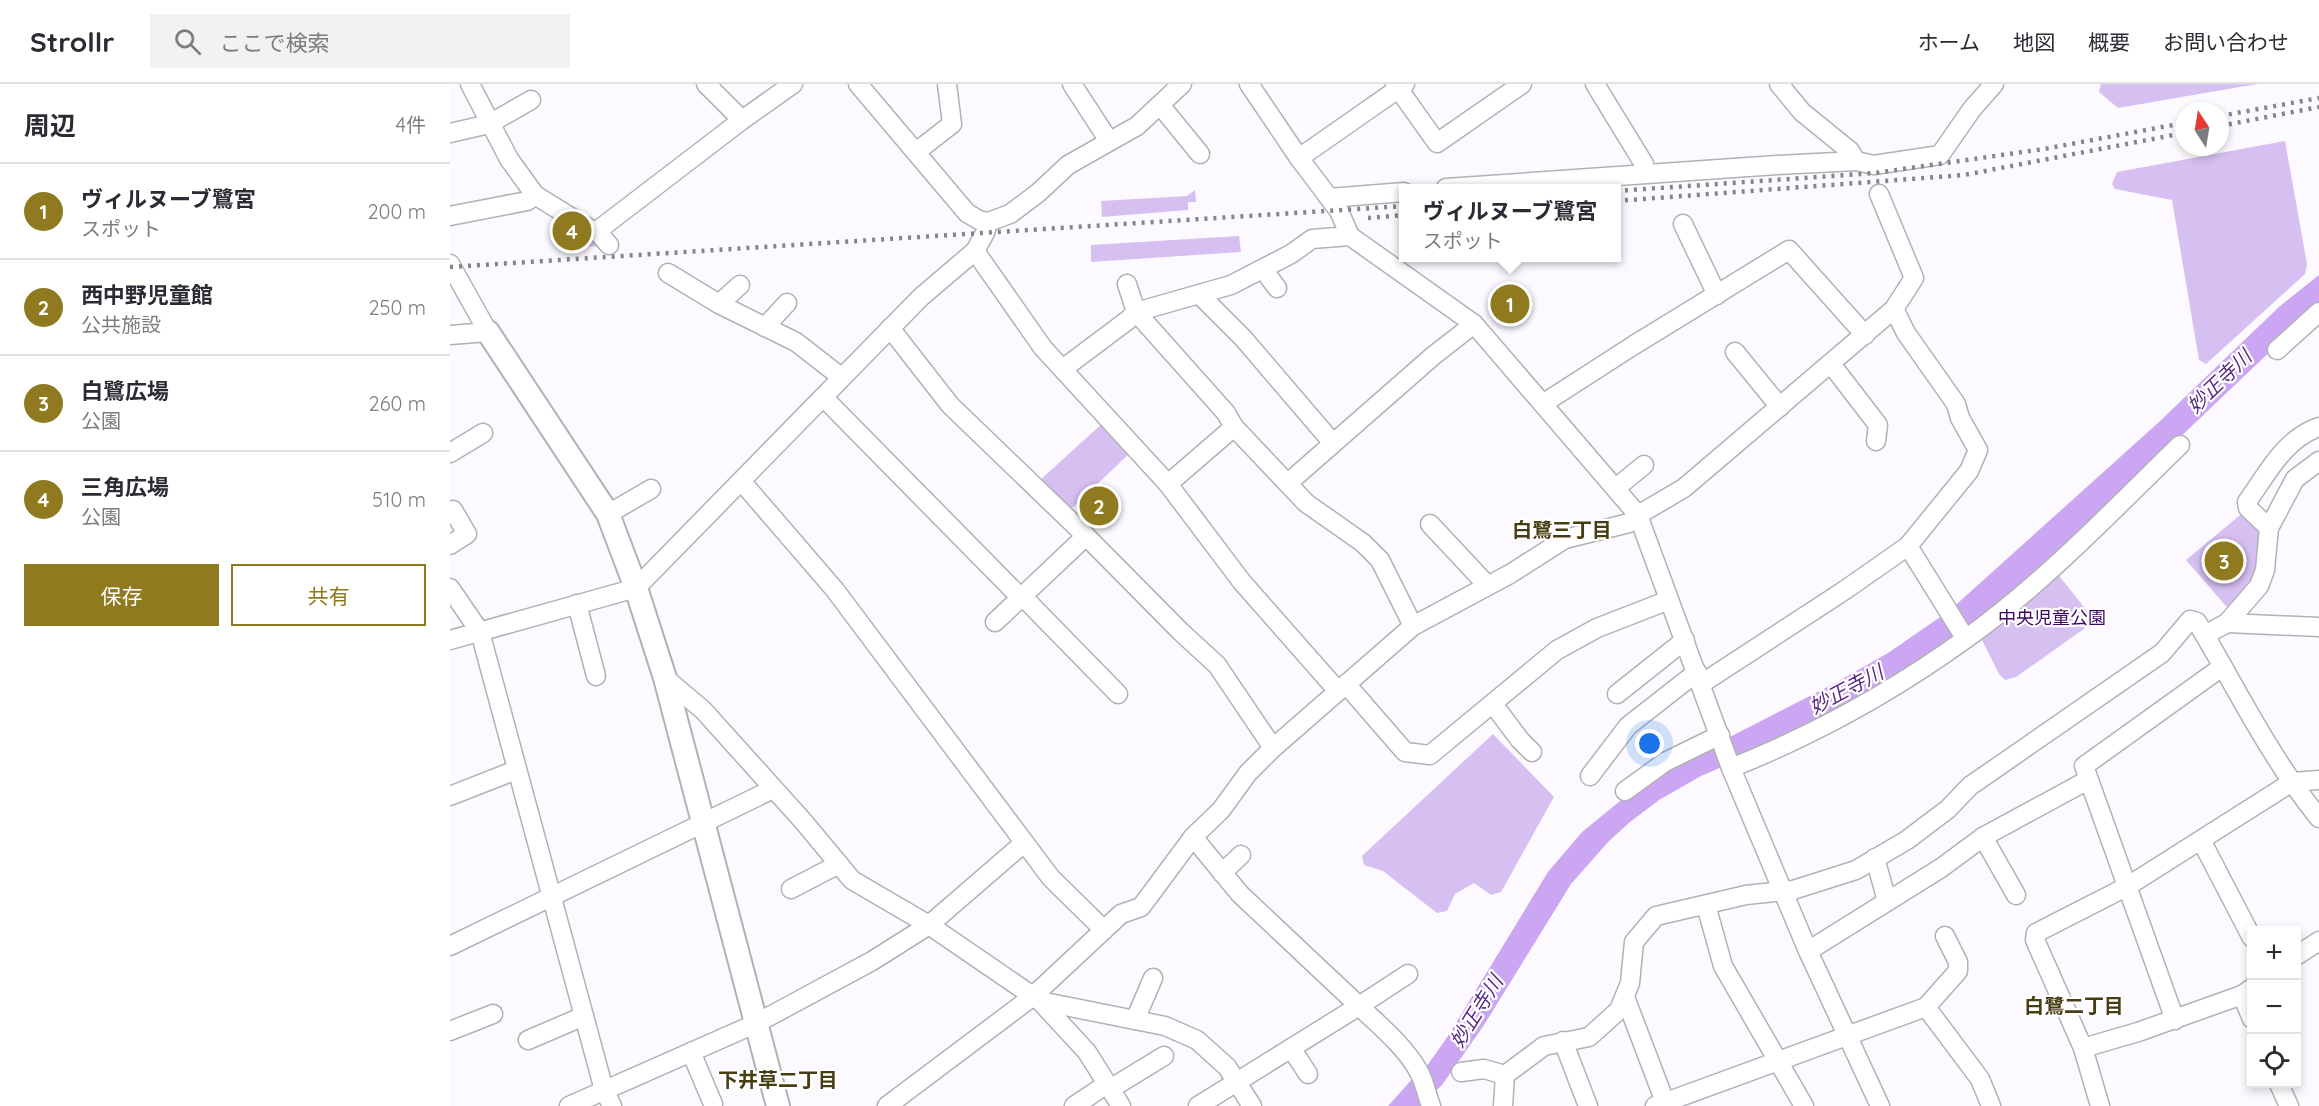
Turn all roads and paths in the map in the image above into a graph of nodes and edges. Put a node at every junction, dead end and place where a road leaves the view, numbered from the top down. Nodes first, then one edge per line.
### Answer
1 (470, 84) edge
2 (706, 84) edge
3 (791, 84) edge
4 (858, 84) edge
5 (946, 84) edge
6 (1072, 84) edge
7 (1182, 84) edge
8 (1249, 84) edge
9 (1522, 84) edge
10 (1595, 84) edge
11 (1779, 84) edge
12 (1994, 84) edge
13 (1399, 86) edge
14 (531, 100) dead end
15 (1160, 105) junction
16 (742, 120) junction
17 (489, 124) junction
18 (450, 133) edge
19 (1108, 141) junction
20 (916, 152) junction
21 (1200, 154) dead end
22 (1299, 158) junction
23 (1856, 161) junction
24 (1645, 172) junction
25 (1505, 184) edge
26 (1399, 192) edge
27 (1879, 194) dead end
28 (535, 195) junction
29 (1329, 198) junction
30 (450, 216) edge
31 (988, 222) junction
32 (1683, 224) dead end
33 (597, 231) junction
34 (1350, 236) junction
35 (609, 245) dead end
36 (975, 251) junction
37 (450, 264) edge
38 (1263, 269) junction
39 (668, 273) dead end
40 (1127, 284) dead end
41 (740, 285) dead end
42 (1278, 288) dead end
43 (1199, 294) junction
44 (1717, 295) junction
45 (788, 303) dead end
46 (719, 304) junction
47 (1894, 309) junction
48 (1136, 312) junction
49 (2319, 312) edge
50 (1474, 324) junction
51 (765, 327) junction
52 (890, 328) junction
53 (488, 332) junction
54 (450, 335) edge
55 (1865, 335) junction
56 (2277, 350) dead end
57 (1735, 352) dead end
58 (1831, 364) junction
59 (1064, 368) junction
60 (841, 377) junction
61 (824, 398) junction
62 (1544, 403) junction
63 (1780, 407) junction
64 (1234, 427) junction
65 (2319, 428) edge
66 (483, 434) dead end
67 (1876, 441) dead end
68 (1332, 442) junction
69 (2180, 445) dead end
70 (450, 453) edge
71 (2319, 461) edge
72 (1644, 465) dead end
73 (742, 482) junction
74 (1288, 483) junction
75 (1168, 484) junction
76 (1616, 488) junction
77 (651, 489) dead end
78 (453, 510) dead end
79 (608, 514) junction
80 (1638, 515) junction
81 (1430, 524) dead end
82 (2269, 528) junction
83 (1086, 536) junction
84 (450, 546) edge
85 (1908, 546) junction
86 (1487, 585) junction
87 (450, 588) edge
88 (636, 588) junction
89 (1020, 597) junction
90 (1669, 600) junction
91 (578, 604) junction
92 (995, 622) dead end
93 (2227, 623) junction
94 (1413, 626) junction
95 (2319, 627) edge
96 (480, 632) junction
97 (1962, 633) dead end
98 (2205, 635) junction
99 (450, 640) edge
100 (1685, 640) junction
101 (2222, 667) junction
102 (596, 676) dead end
103 (665, 678) junction
104 (1699, 678) junction
105 (1342, 688) junction
106 (1118, 694) dead end
107 (1617, 694) dead end
108 (1493, 704) junction
109 (1721, 737) junction
110 (1273, 748) junction
111 (1532, 752) dead end
112 (1731, 765) junction
113 (516, 770) junction
114 (1590, 776) dead end
115 (2088, 780) junction
116 (2319, 780) edge
117 (2292, 782) junction
118 (773, 789) junction
119 (1625, 791) dead end
120 (450, 796) edge
121 (2319, 818) edge
122 (704, 825) junction
123 (1193, 837) junction
124 (1983, 837) junction
125 (2201, 840) junction
126 (1024, 843) junction
127 (1241, 855) dead end
128 (1875, 858) junction
129 (839, 864) junction
130 (1222, 873) junction
131 (2128, 886) junction
132 (791, 889) dead end
133 (1782, 890) junction
134 (2016, 895) dead end
135 (551, 896) junction
136 (1887, 901) junction
137 (1706, 905) junction
138 (929, 925) junction
139 (2247, 928) edge
140 (1104, 930) junction
141 (1944, 937) dead end
142 (2319, 941) edge
143 (450, 946) edge
144 (1808, 951) junction
145 (2301, 953) edge
146 (1408, 974) dead end
147 (1153, 978) dead end
148 (2247, 992) edge
149 (1625, 997) junction
150 (1036, 999) junction
151 (1359, 1006) junction
152 (1926, 1007) junction
153 (493, 1014) dead end
154 (584, 1016) junction
155 (1135, 1020) junction
156 (2175, 1020) junction
157 (757, 1023) junction
158 (450, 1031) edge
159 (1848, 1036) junction
160 (528, 1040) dead end
161 (1563, 1041) junction
162 (1291, 1048) junction
163 (2083, 1048) junction
164 (691, 1052) junction
165 (1164, 1056) dead end
166 (1778, 1061) junction
167 (1461, 1072) dead end
168 (1308, 1074) dead end
169 (1505, 1075) junction
170 (1237, 1082) junction
171 (1109, 1087) junction
172 (2281, 1088) edge
173 (608, 1098) edge
174 (1430, 1102) edge
175 (1671, 1103) edge
176 (713, 1104) dead end
177 (895, 1104) edge
178 (569, 1106) edge
179 (778, 1106) edge
180 (1074, 1106) edge
181 (1121, 1106) edge
182 (1198, 1106) edge
183 (1252, 1106) edge
184 (1503, 1106) edge
185 (1588, 1106) edge
186 (1804, 1106) edge
187 (1880, 1106) edge
188 (1991, 1106) edge
189 (2100, 1106) edge
190 (2289, 1106) edge

1 - 17 street
2 - 16 street
3 - 16 street
4 - 20 street
5 - 20 street
6 - 19 street
7 - 15 street
8 - 22 street
9 - 13 street
10 - 24 street
11 - 23 street
12 - 23 street
13 - 22 street
14 - 17 street
15 - 19 street
15 - 21 street
16 - 33 street
17 - 18 street
17 - 28 street
19 - 31 street
20 - 31 street
22 - 29 street
23 - 24 street
24 - 25 street
26 - 29 street
27 - 47 street
28 - 30 street
28 - 33 street
29 - 34 street
31 - 36 street
32 - 44 street
33 - 35 street
34 - 38 street
34 - 50 street
36 - 52 street
36 - 59 street
37 - 53 street
38 - 42 street
38 - 43 street
39 - 46 street
40 - 48 street
41 - 46 street
43 - 48 street
43 - 68 street
44 - 55 street
44 - 62 street
45 - 51 street
46 - 51 street
47 - 55 street
47 - 85 street
48 - 59 street
48 - 64 street
49 - 56 street
50 - 62 street
50 - 68 street
51 - 60 street
52 - 60 street
52 - 83 street
53 - 54 street
53 - 79 street
55 - 58 street
57 - 63 street
58 - 63 street
58 - 67 street
59 - 75 street
60 - 61 street
61 - 73 street
61 - 89 street
62 - 76 street
63 - 80 street
64 - 74 street
64 - 75 street
65 - 82 street
66 - 70 street
68 - 74 street
69 - 112 street
71 - 82 street
72 - 76 street
73 - 88 street
73 - 126 street
74 - 94 street
75 - 105 street
76 - 80 street
77 - 79 street
78 - 84 street
79 - 88 street
80 - 86 street
80 - 90 street
81 - 86 street
82 - 93 street
83 - 89 street
83 - 110 street
85 - 97 street
85 - 104 street
86 - 94 street
87 - 96 street
88 - 91 street
88 - 103 street
89 - 92 street
89 - 106 street
90 - 100 street
90 - 108 street
91 - 96 street
91 - 102 street
93 - 95 street
93 - 98 street
94 - 105 street
96 - 99 street
96 - 113 street
98 - 101 street
98 - 128 street
100 - 104 street
100 - 107 street
101 - 115 street
101 - 117 street
103 - 118 street
103 - 122 street
104 - 109 street
104 - 114 street
105 - 108 street
105 - 110 street
108 - 111 street
109 - 112 street
109 - 119 street
110 - 123 street
112 - 133 street
113 - 120 street
113 - 135 street
115 - 124 street
115 - 131 street
116 - 117 street
117 - 121 street
117 - 125 street
118 - 122 street
118 - 129 street
122 - 135 street
122 - 157 street
123 - 130 street
123 - 140 street
124 - 134 street
124 - 136 street
125 - 131 street
125 - 139 street
126 - 138 street
126 - 140 street
127 - 130 street
128 - 133 street
128 - 136 street
129 - 132 street
129 - 138 street
130 - 151 street
131 - 156 street
131 - 163 street
133 - 137 street
133 - 144 street
135 - 143 street
135 - 154 street
136 - 144 street
137 - 149 street
137 - 166 street
138 - 150 street
138 - 157 street
140 - 150 street
141 - 152 street
142 - 145 street
144 - 159 street
146 - 151 street
147 - 155 street
148 - 156 street
149 - 161 street
149 - 175 street
150 - 155 street
150 - 171 street
150 - 177 street
151 - 162 street
151 - 174 street
152 - 159 street
152 - 188 street
153 - 158 street
154 - 160 street
154 - 173 street
155 - 170 street
156 - 163 street
157 - 164 street
157 - 179 street
159 - 166 street
159 - 187 street
161 - 169 street
161 - 185 street
162 - 168 street
162 - 170 street
163 - 189 street
164 - 173 street
164 - 176 street
165 - 171 street
166 - 175 street
166 - 186 street
167 - 169 street
169 - 184 street
170 - 182 street
170 - 183 street
171 - 180 street
171 - 181 street
172 - 190 street
173 - 178 street

